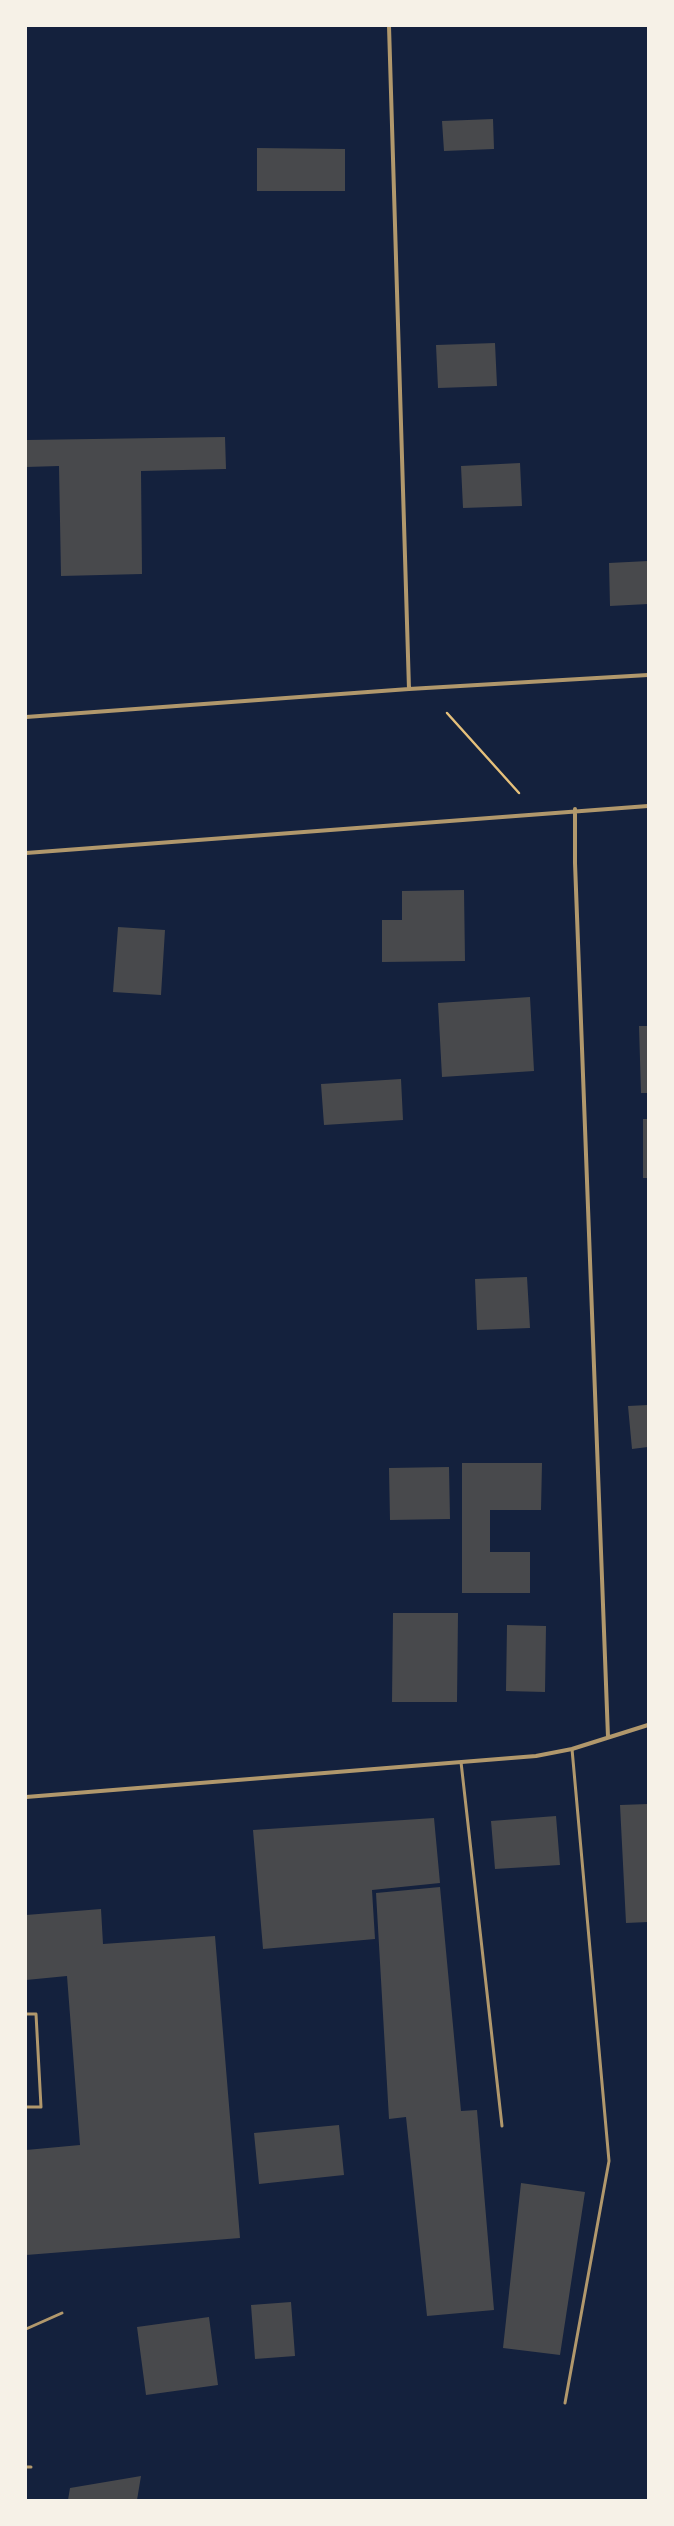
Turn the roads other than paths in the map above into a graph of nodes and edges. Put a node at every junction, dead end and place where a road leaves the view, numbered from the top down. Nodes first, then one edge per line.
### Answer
1 (389, 26) edge
2 (648, 675) edge
3 (409, 689) junction
4 (26, 717) edge
5 (648, 806) edge
6 (575, 809) junction
7 (26, 853) edge
8 (648, 1725) edge
9 (608, 1737) junction
10 (572, 1749) junction
11 (461, 1762) junction
12 (26, 1797) edge
13 (26, 2014) edge
14 (26, 2107) edge
15 (502, 2126) dead end
16 (62, 2312) dead end
17 (26, 2329) edge
18 (565, 2403) dead end
19 (31, 2467) dead end
20 (26, 2468) edge

1 - 3 street
2 - 3 street
3 - 4 street
5 - 6 street
6 - 7 street
6 - 9 street
8 - 9 street
9 - 10 street
10 - 11 street
10 - 18 lane
11 - 12 street
11 - 15 lane
13 - 14 lane
16 - 17 lane
19 - 20 lane

